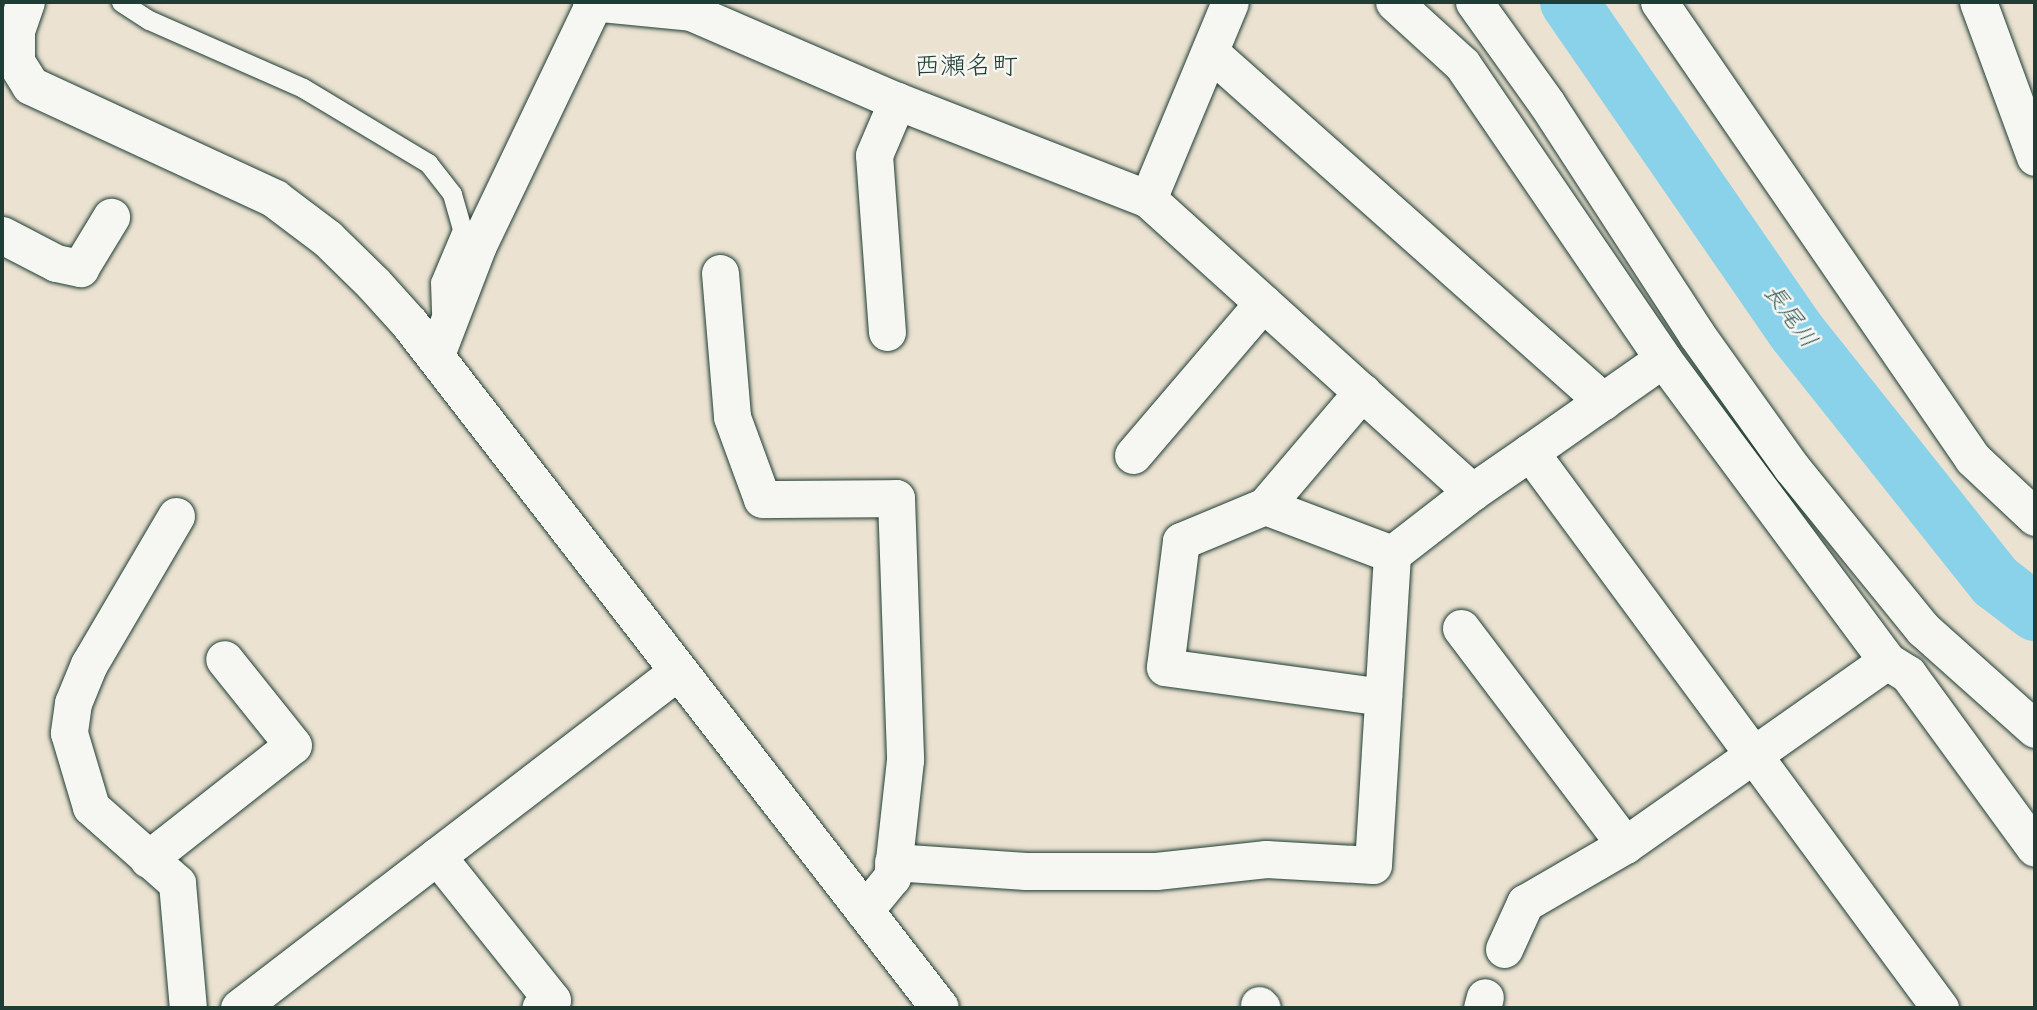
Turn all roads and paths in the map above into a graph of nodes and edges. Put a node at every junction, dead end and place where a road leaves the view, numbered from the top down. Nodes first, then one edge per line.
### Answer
1 (26, 2) edge
2 (121, 2) edge
3 (593, 2) edge
4 (1230, 2) edge
5 (1394, 2) edge
6 (1474, 2) edge
7 (1659, 2) edge
8 (1978, 2) edge
9 (693, 7) edge
10 (1210, 52) junction
11 (9, 68) edge
12 (897, 101) junction
13 (2032, 144) edge
14 (1148, 199) junction
15 (111, 217) dead end
16 (2, 235) edge
17 (720, 273) dead end
18 (1263, 303) junction
19 (887, 332) dead end
20 (439, 347) junction
21 (1663, 359) junction
22 (1362, 392) junction
23 (1603, 401) junction
24 (1530, 452) junction
25 (1133, 455) dead end
26 (1472, 492) junction
27 (1265, 506) junction
28 (176, 516) dead end
29 (2035, 517) edge
30 (1392, 554) junction
31 (1461, 628) dead end
32 (225, 659) dead end
33 (1887, 661) junction
34 (678, 671) junction
35 (1383, 697) junction
36 (2035, 729) edge
37 (1755, 755) junction
38 (1625, 845) junction
39 (2035, 848) edge
40 (437, 856) junction
41 (148, 859) junction
42 (893, 862) junction
43 (864, 911) junction
44 (1504, 949) dead end
45 (188, 1008) edge
46 (239, 1008) edge
47 (540, 1008) edge
48 (940, 1008) edge
49 (1940, 1008) edge

1 - 11 street
2 - 20 lane
3 - 9 street
3 - 20 street
4 - 10 street
5 - 21 street
6 - 36 street
7 - 29 street
8 - 13 street
9 - 12 street
10 - 14 street
10 - 23 street
11 - 20 street
12 - 14 street
12 - 19 street
14 - 18 street
15 - 16 street
17 - 42 street
18 - 22 street
18 - 25 street
20 - 34 street
21 - 23 street
21 - 33 street
22 - 26 street
22 - 27 street
23 - 24 street
24 - 26 street
24 - 37 street
26 - 30 street
27 - 30 street
27 - 35 street
28 - 41 street
30 - 35 street
31 - 38 street
32 - 41 street
33 - 37 street
33 - 39 street
34 - 40 street
34 - 43 street
35 - 42 street
37 - 38 street
37 - 49 street
38 - 44 street
40 - 46 street
40 - 47 street
41 - 45 street
42 - 43 street
43 - 48 street

